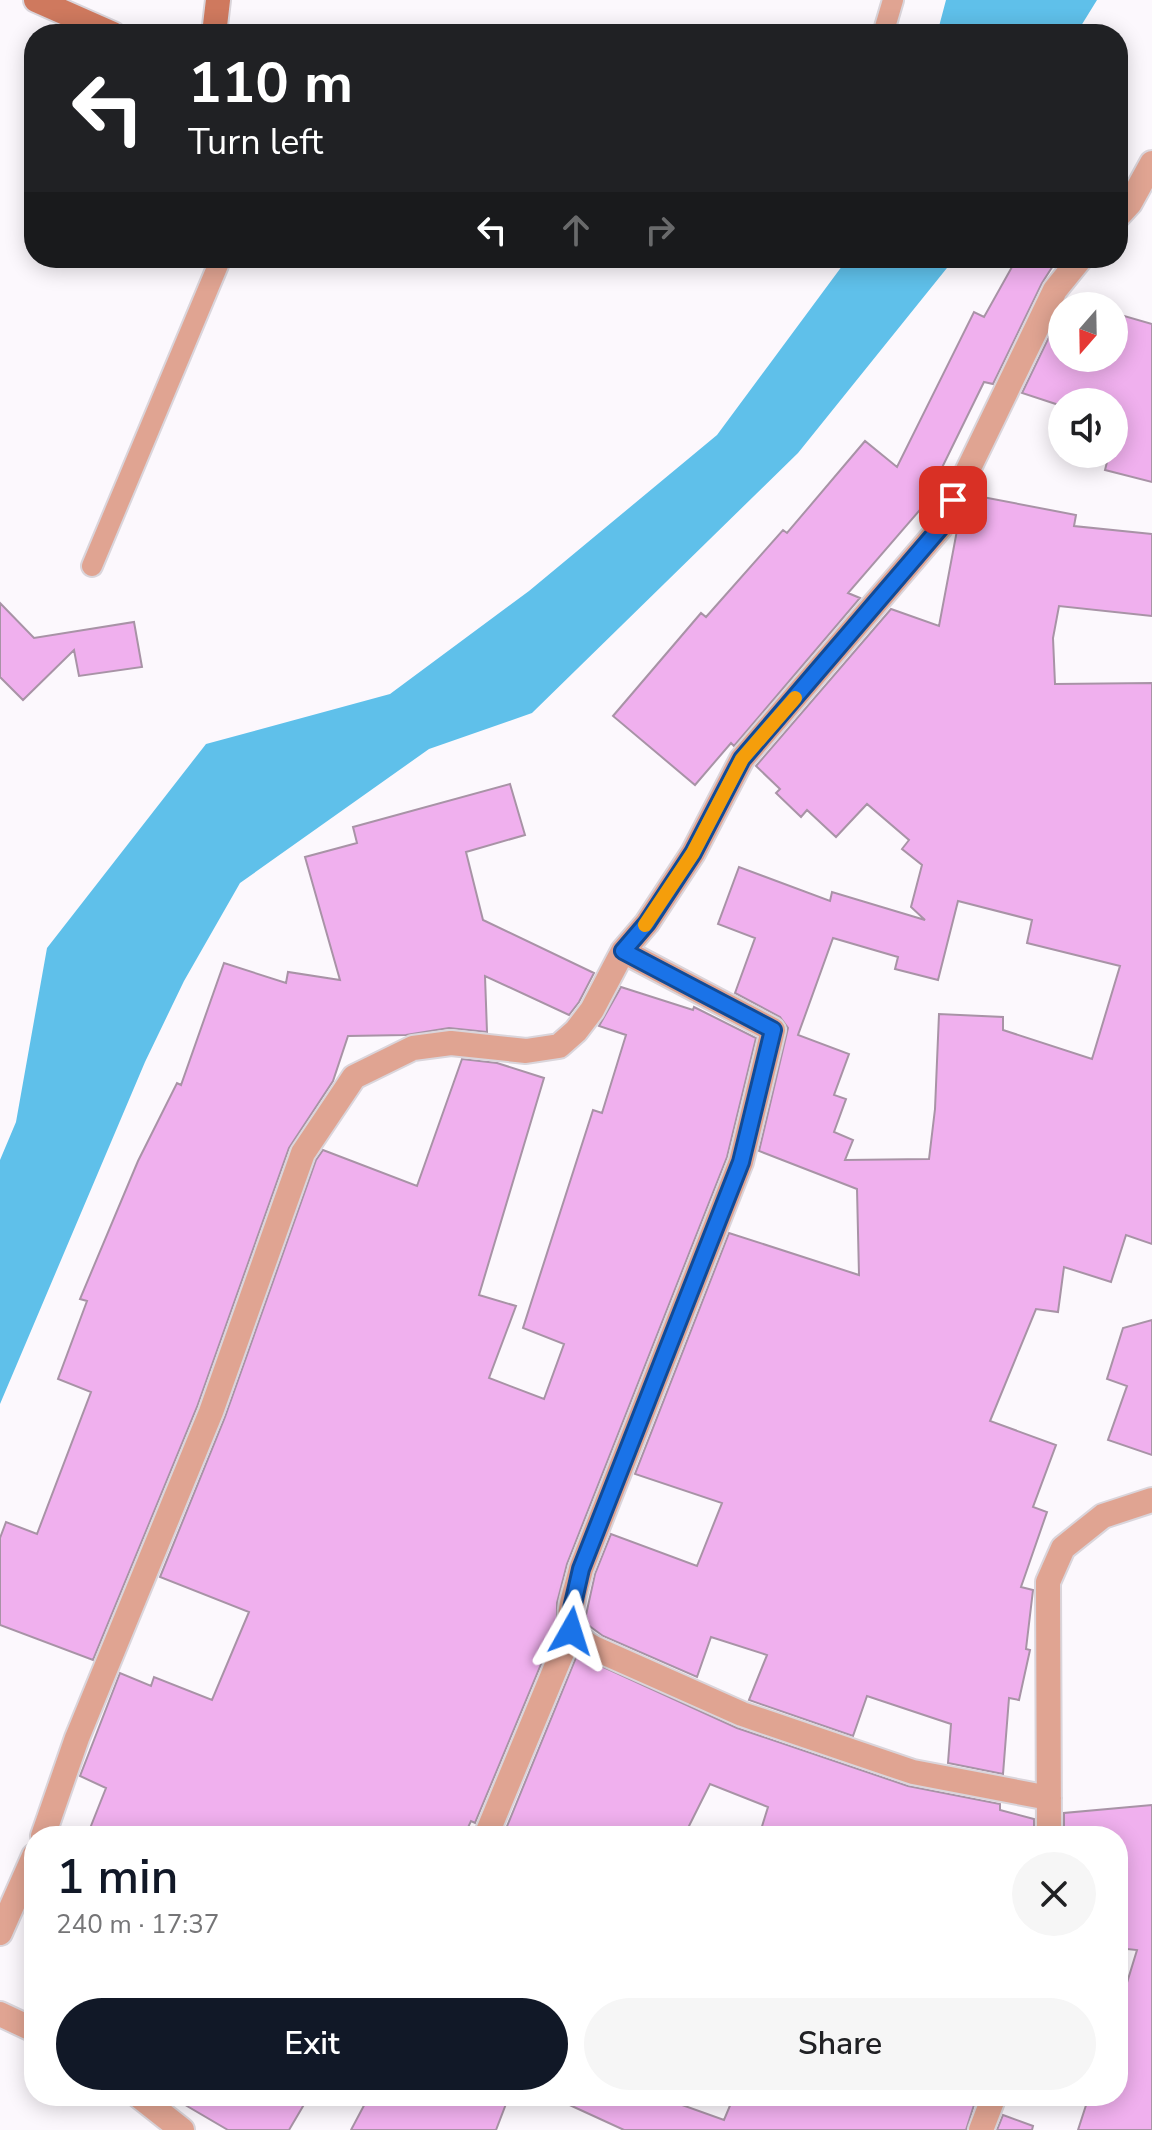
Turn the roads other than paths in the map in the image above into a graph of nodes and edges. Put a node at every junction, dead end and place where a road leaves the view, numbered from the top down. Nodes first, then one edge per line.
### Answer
1 (36, 0) edge
2 (218, 0) edge
3 (893, 0) edge
4 (90, 24) edge
5 (215, 24) edge
6 (886, 24) edge
7 (1152, 163) edge
8 (1129, 207) edge
9 (217, 268) edge
10 (1073, 268) edge
11 (92, 566) dead end
12 (623, 951) junction
13 (1152, 1500) edge
14 (571, 1631) junction
15 (1049, 1798) junction
16 (46, 1826) edge
17 (490, 1826) edge
18 (1049, 1826) edge
19 (24, 1879) edge
20 (0, 1933) edge
21 (0, 2014) edge
22 (24, 2025) edge
23 (152, 2106) edge
24 (990, 2106) edge
25 (182, 2130) edge
26 (981, 2130) edge

1 - 4 street
2 - 5 street
3 - 6 lane
7 - 8 street
9 - 11 lane
10 - 12 street
12 - 14 street
12 - 16 street
13 - 15 street
14 - 15 street
14 - 17 street
15 - 18 street
19 - 20 street
21 - 22 street
23 - 25 street
24 - 26 street

